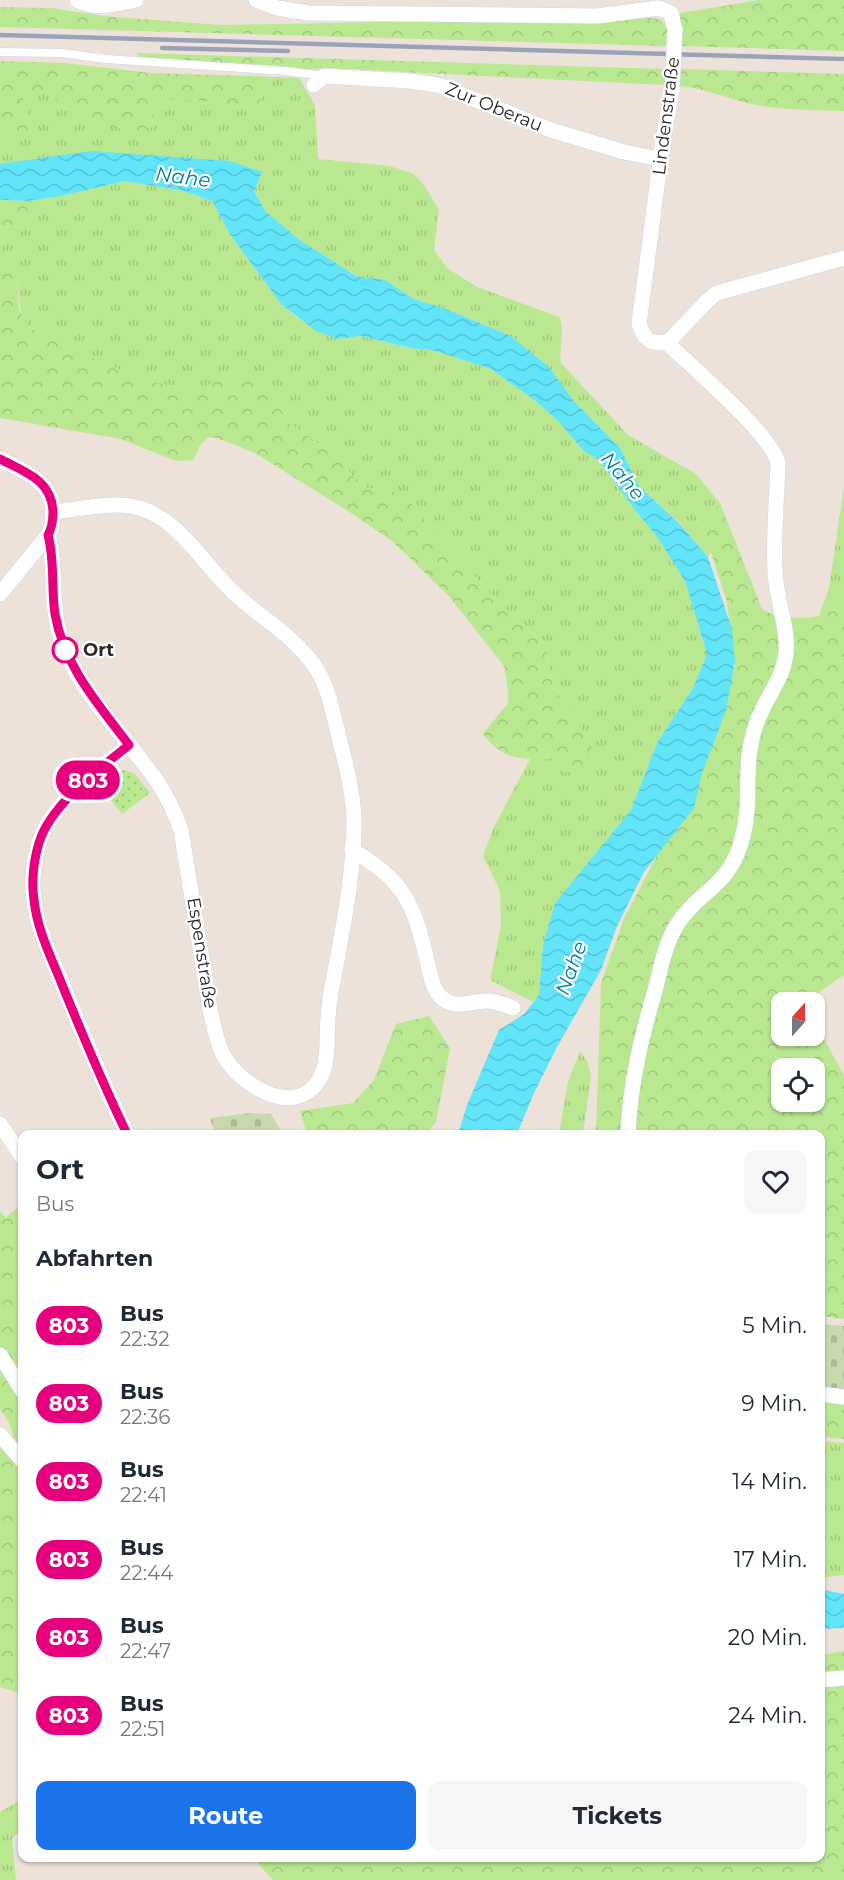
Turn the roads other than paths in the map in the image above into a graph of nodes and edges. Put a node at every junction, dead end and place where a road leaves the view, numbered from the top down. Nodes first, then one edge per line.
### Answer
1 (76, 0) edge
2 (136, 0) edge
3 (256, 0) edge
4 (526, 7) edge
5 (0, 52) edge
6 (319, 80) joint
7 (660, 159) junction
8 (844, 258) edge
9 (667, 343) junction
10 (0, 459) edge
11 (53, 512) junction
12 (48, 535) junction
13 (0, 594) edge
14 (129, 745) junction
15 (352, 850) junction
16 (513, 1008) dead end
17 (0, 1124) edge
18 (125, 1130) edge
19 (628, 1130) edge
20 (18, 1151) edge
21 (0, 1355) edge
22 (18, 1384) edge
23 (825, 1395) edge
24 (844, 1397) edge
25 (0, 1435) edge
26 (18, 1455) edge
27 (844, 1678) edge
28 (825, 1680) edge

1 - 2 street
3 - 4 street, Lindenstraße
4 - 7 street, Lindenstraße, bridge
5 - 6 lane, Zur Oberau
6 - 7 street, Zur Oberau
7 - 9 street, Lindenstraße
8 - 9 street
9 - 19 street
10 - 11 street
11 - 12 street
11 - 15 street
12 - 13 street
12 - 14 street, Espenstraße
14 - 15 street, Espenstraße
14 - 18 street
15 - 16 street
17 - 20 street
21 - 22 street
23 - 24 street
25 - 26 street
27 - 28 street

